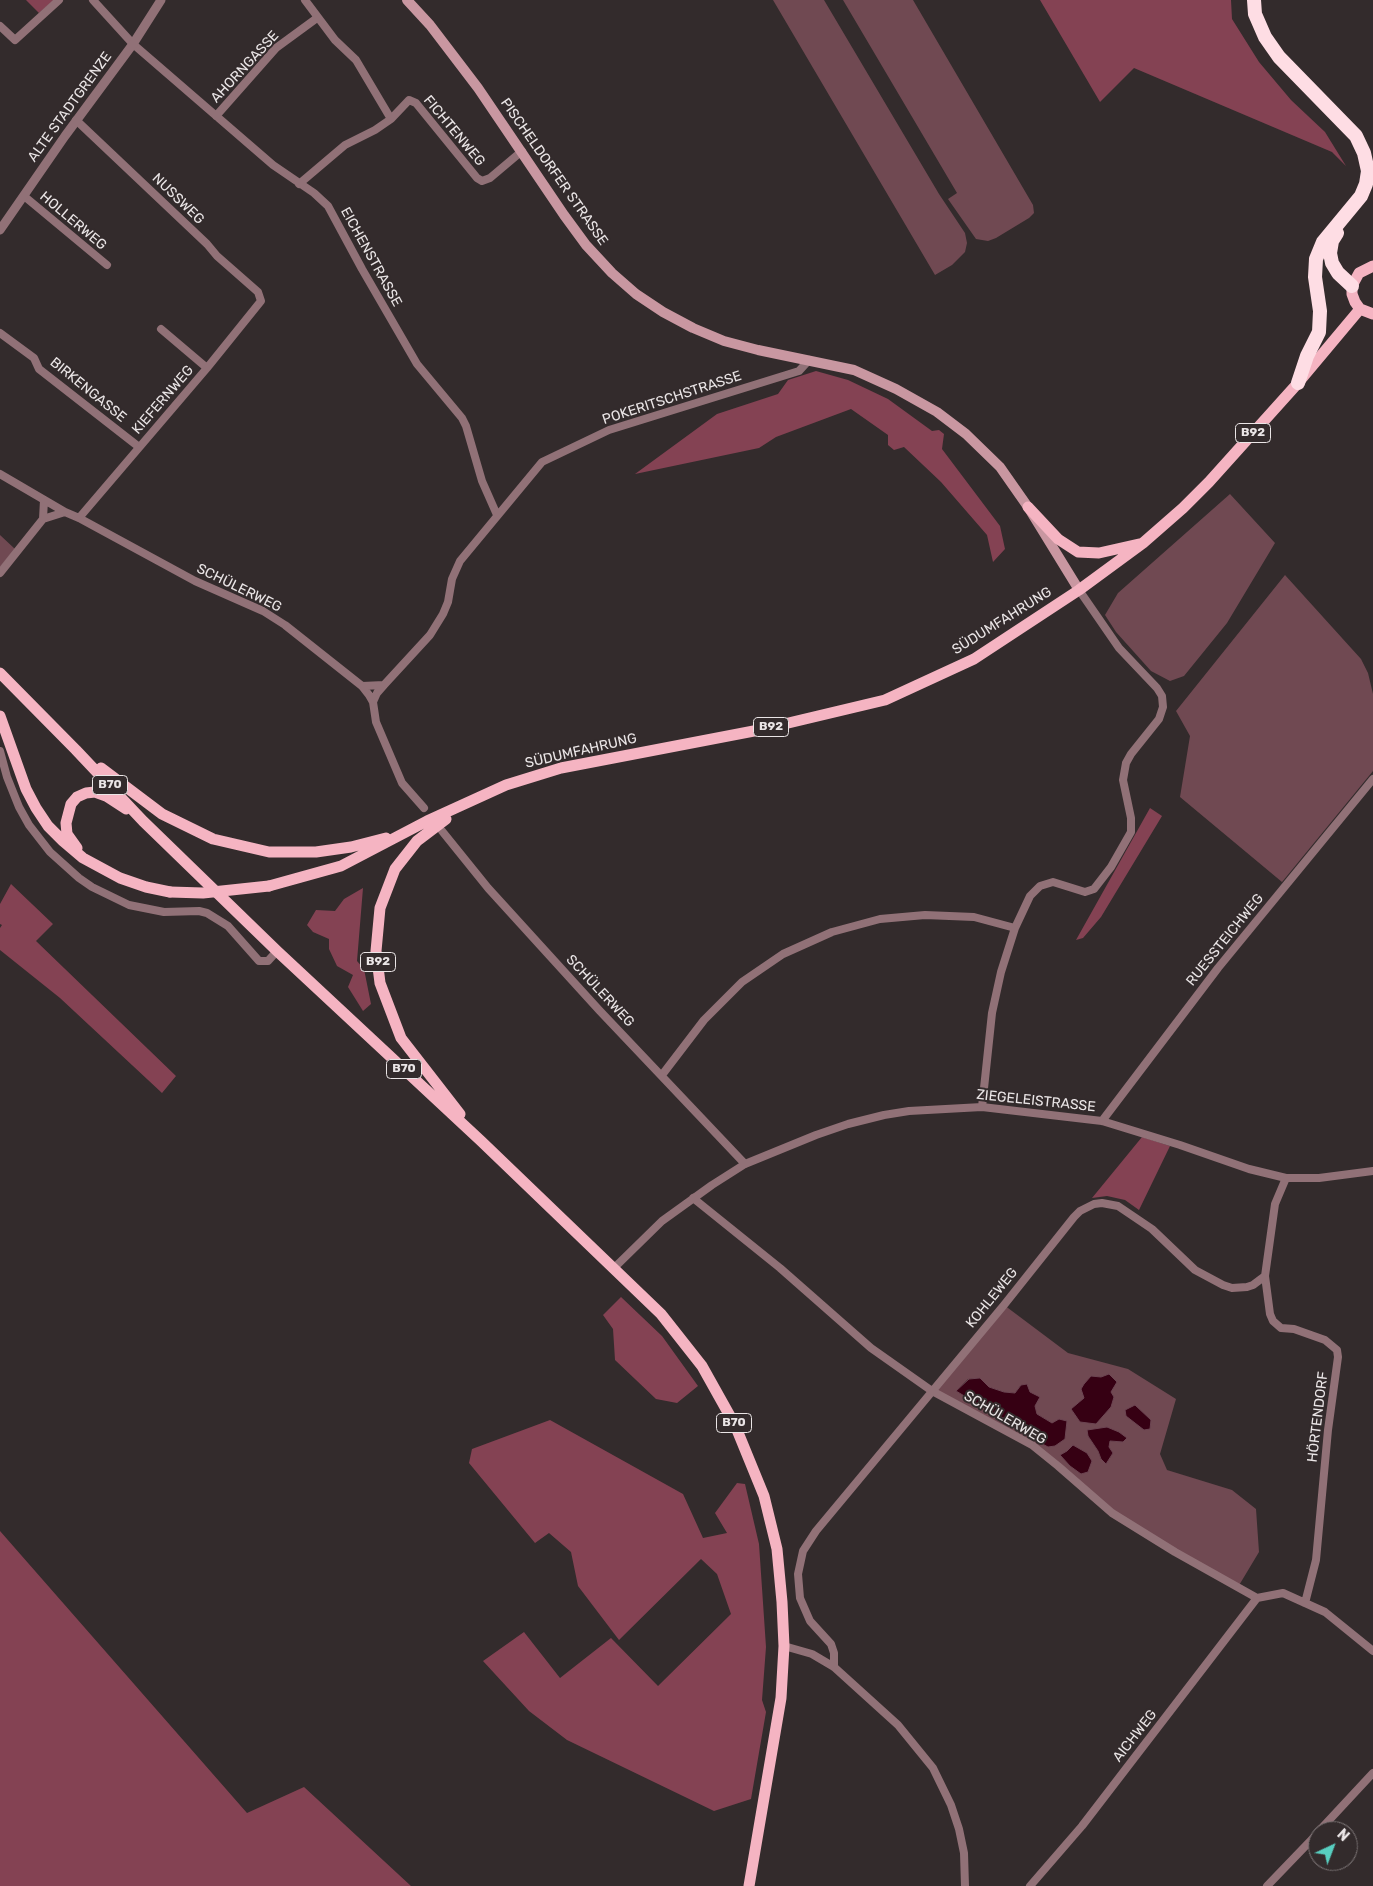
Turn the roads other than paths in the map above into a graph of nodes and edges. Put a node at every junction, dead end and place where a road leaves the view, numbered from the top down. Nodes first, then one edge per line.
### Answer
1 (60, 0) edge
2 (93, 0) edge
3 (161, 0) edge
4 (304, 0) edge
5 (407, 0) edge
6 (1254, 0) edge
7 (317, 18) junction
8 (0, 26) edge
9 (133, 44) junction
10 (216, 116) junction
11 (391, 119) junction
12 (76, 120) junction
13 (522, 151) junction
14 (299, 184) junction
15 (24, 196) junction
16 (1345, 217) junction
17 (0, 230) edge
18 (107, 265) dead end
19 (1373, 266) edge
20 (1352, 286) junction
21 (261, 296) joint
22 (1360, 309) junction
23 (1373, 314) edge
24 (161, 329) dead end
25 (0, 334) edge
26 (808, 360) junction
27 (207, 368) junction
28 (1298, 383) junction
29 (139, 447) junction
30 (0, 474) edge
31 (44, 500) junction
32 (1028, 506) junction
33 (65, 512) junction
34 (497, 515) junction
35 (80, 518) junction
36 (43, 519) junction
37 (1143, 543) junction
38 (0, 573) edge
39 (1079, 590) junction
40 (0, 673) edge
41 (384, 685) junction
42 (362, 686) junction
43 (373, 702) junction
44 (0, 716) edge
45 (76, 750) junction
46 (0, 751) edge
47 (1373, 779) edge
48 (482, 796) junction
49 (424, 808) dead end
50 (143, 821) junction
51 (442, 831) dead end
52 (405, 834) junction
53 (83, 858) junction
54 (1015, 928) junction
55 (276, 951) junction
56 (662, 1075) junction
57 (982, 1106) junction
58 (1102, 1121) junction
59 (481, 1141) junction
60 (745, 1164) junction
61 (1373, 1171) edge
62 (1286, 1178) junction
63 (693, 1198) junction
64 (614, 1268) junction
65 (1265, 1276) junction
66 (932, 1391) junction
67 (1257, 1598) junction
68 (1305, 1603) junction
69 (784, 1646) junction
70 (1373, 1651) edge
71 (834, 1667) junction
72 (1373, 1773) edge
73 (1329, 1821) edge
74 (1308, 1843) edge
75 (749, 1886) edge
76 (965, 1886) edge
77 (1030, 1886) edge
78 (1267, 1886) edge

1 - 8 street
2 - 9 street, EICHENSTRASSE
3 - 9 street, ALTE STADTGRENZE
4 - 7 street
5 - 13 main road, PISCHELDORFER STRASSE
6 - 16 highway
7 - 10 street, AHORNGASSE
7 - 11 street
9 - 10 street, EICHENSTRASSE
9 - 12 street, ALTE STADTGRENZE
10 - 14 street, EICHENSTRASSE
11 - 13 street, FICHTENWEG
11 - 14 street
12 - 15 street, ALTE STADTGRENZE
12 - 21 street, NUSSWEG
13 - 26 main road, PISCHELDORFER STRASSE
14 - 34 street, EICHENSTRASSE
15 - 17 street, ALTE STADTGRENZE
15 - 18 street, HOLLERWEG
16 - 20 highway
16 - 28 highway
19 - 20 main road
20 - 22 main road
21 - 27 street, KIEFERNWEG
22 - 23 main road
22 - 28 main road, B92
24 - 27 street
25 - 29 street, BIRKENGASSE
26 - 32 main road, PISCHELDORFER STRASSE
26 - 34 street, POKERITSCHSTRASSE
27 - 29 street, KIEFERNWEG
28 - 37 main road, B92
29 - 35 street, KIEFERNWEG
30 - 31 street, SCHÜLERWEG
31 - 33 street, SCHÜLERWEG
31 - 36 street
32 - 37 main road
32 - 39 main road, PISCHELDORFER STRASSE
33 - 35 street, SCHÜLERWEG
33 - 36 street
34 - 41 street, POKERITSCHSTRASSE
35 - 42 street, SCHÜLERWEG
36 - 38 street
37 - 39 main road, B92
39 - 48 main road, SÜDUMFAHRUNG / B92
39 - 54 street
40 - 45 main road, B70
41 - 42 street
41 - 43 street, POKERITSCHSTRASSE
42 - 43 street, SCHÜLERWEG
43 - 49 street, SCHÜLERWEG
44 - 53 main road, SÜDUMFAHRUNG / B92
45 - 50 main road, B70
45 - 52 main road, B92
46 - 55 street
47 - 58 street, RUESSTEICHWEG
48 - 52 main road, SÜDUMFAHRUNG / B92
48 - 59 main road, B92
50 - 53 main road, SÜDUMFAHRUNG / B92
50 - 55 main road, B70
51 - 56 street, SCHÜLERWEG
52 - 53 main road, SÜDUMFAHRUNG / B92, bridge
54 - 56 street
54 - 57 street
55 - 59 main road, B70
56 - 60 street, SCHÜLERWEG
57 - 58 street, ZIEGELEISTRASSE
57 - 60 street, ZIEGELEISTRASSE
58 - 62 street, ZIEGELEISTRASSE
59 - 64 main road, B70
60 - 63 street, ZIEGELEISTRASSE
61 - 62 street, ZIEGELEISTRASSE
62 - 65 street
63 - 64 street, ZIEGELEISTRASSE
63 - 66 street, SCHÜLERWEG
64 - 69 main road, B70
65 - 66 street, KOHLEWEG
65 - 68 street, HÖRTENDORF
66 - 67 street, SCHÜLERWEG
66 - 71 street, KOHLEWEG
67 - 68 street
67 - 77 street, AICHWEG
68 - 70 street
69 - 71 street
69 - 75 main road, B70
71 - 76 street
72 - 73 street
74 - 78 street

